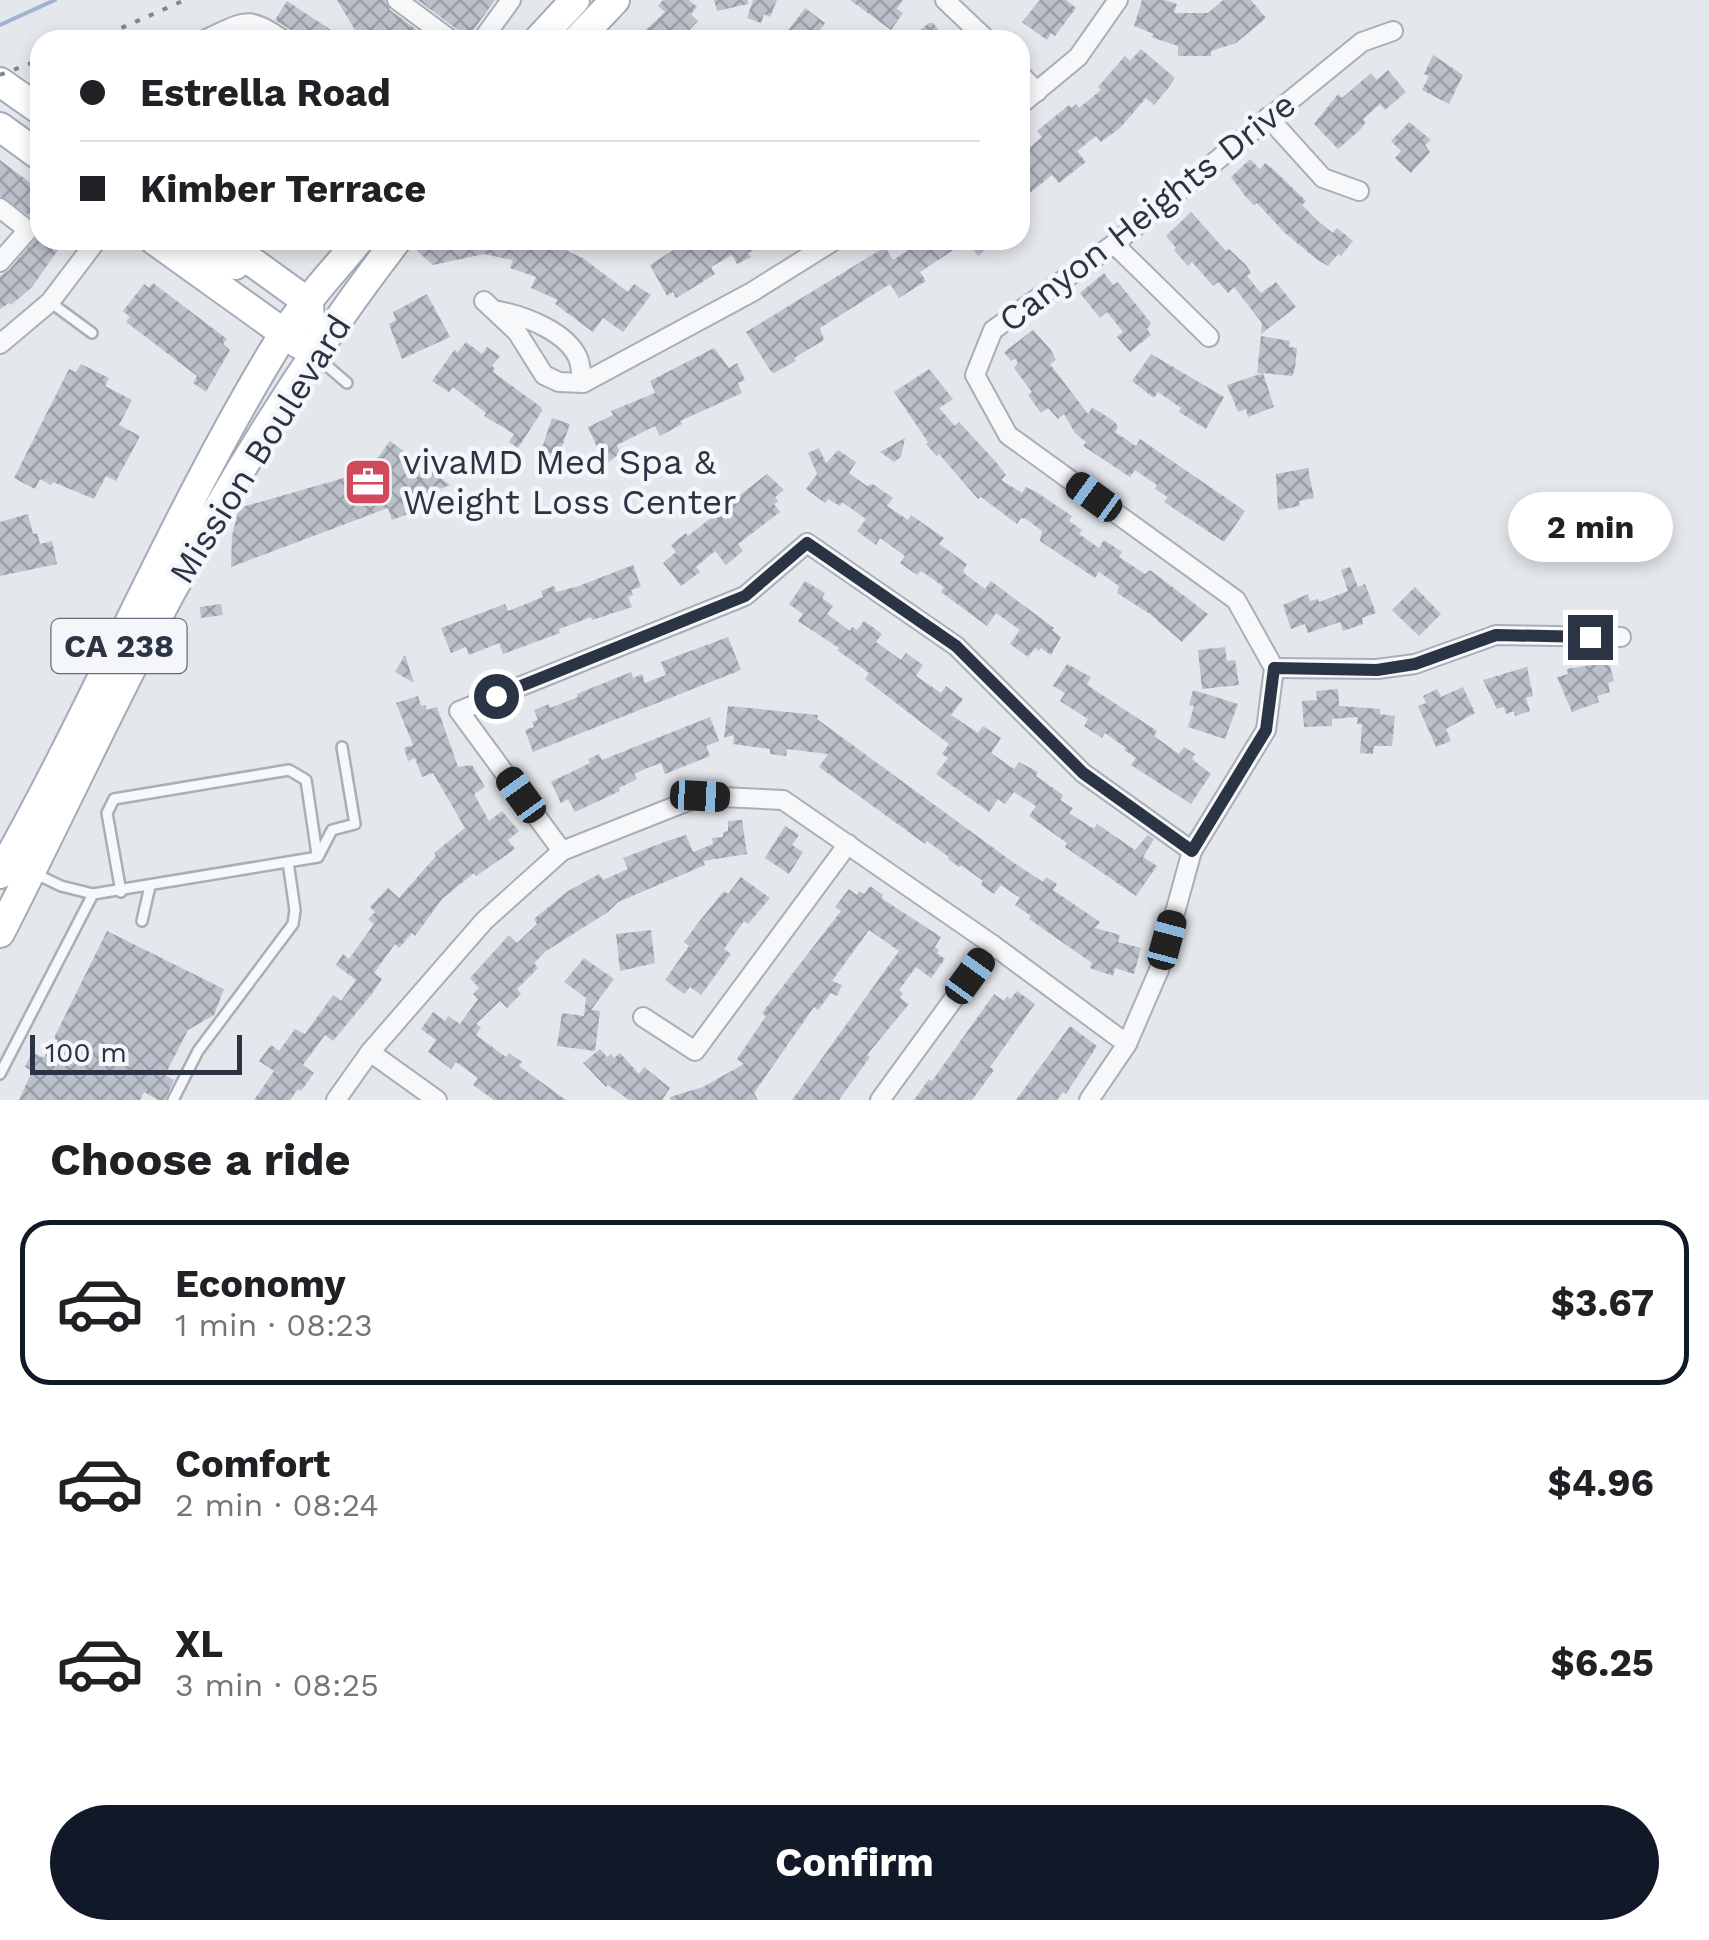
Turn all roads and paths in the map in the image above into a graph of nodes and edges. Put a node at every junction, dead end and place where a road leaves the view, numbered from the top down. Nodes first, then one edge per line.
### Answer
1 (397, 0) edge
2 (510, 0) edge
3 (576, 0) edge
4 (614, 0) edge
5 (945, 0) edge
6 (1118, 0) edge
7 (227, 30) edge
8 (270, 30) edge
9 (438, 30) edge
10 (489, 30) edge
11 (548, 30) edge
12 (586, 30) edge
13 (976, 30) edge
14 (1392, 31) dead end
15 (1030, 85) edge
16 (6, 86) edge
17 (1037, 92) junction
18 (1030, 98) edge
19 (30, 103) edge
20 (30, 111) edge
21 (1268, 117) junction
22 (0, 127) edge
23 (30, 149) edge
24 (1359, 191) dead end
25 (0, 208) edge
26 (1114, 244) junction
27 (89, 250) edge
28 (168, 250) edge
29 (211, 250) edge
30 (236, 250) edge
31 (351, 250) edge
32 (389, 250) edge
33 (820, 250) edge
34 (0, 262) edge
35 (270, 274) junction
36 (50, 302) junction
37 (309, 303) junction
38 (92, 333) dead end
39 (284, 334) junction
40 (1210, 337) dead end
41 (0, 344) edge
42 (312, 353) junction
43 (583, 383) junction
44 (347, 384) dead end
45 (1621, 637) dead end
46 (1274, 668) junction
47 (342, 746) dead end
48 (848, 844) junction
49 (562, 851) junction
50 (1192, 851) junction
51 (318, 857) junction
52 (288, 862) junction
53 (32, 872) junction
54 (0, 874) edge
55 (150, 886) junction
56 (121, 892) junction
57 (93, 894) junction
58 (142, 921) dead end
59 (0, 933) edge
60 (993, 944) junction
61 (643, 1017) dead end
62 (1127, 1044) junction
63 (370, 1052) junction
64 (0, 1074) edge
65 (173, 1100) edge
66 (336, 1100) edge
67 (437, 1100) edge
68 (880, 1100) edge
69 (1089, 1100) edge

1 - 9 street
2 - 10 street
3 - 11 main road
4 - 12 main road
5 - 13 street
6 - 17 street
7 - 8 street
14 - 21 street, Canyon Heights Drive
15 - 17 street
16 - 19 main road
16 - 20 main road
17 - 18 street
21 - 24 street
21 - 26 street, Canyon Heights Drive
22 - 23 main road
25 - 34 street
26 - 40 street
26 - 46 street, Canyon Heights Drive
27 - 36 street
28 - 39 main road
29 - 35 main road
30 - 35 main road
31 - 37 main road, Mission Boulevard / CA 238
32 - 42 main road, Mission Boulevard / CA 238
33 - 43 street
35 - 37 main road
36 - 38 lane
36 - 41 street
37 - 39 main road, Mission Boulevard / CA 238
37 - 42 main road
39 - 42 main road
39 - 54 main road, Mission Boulevard / CA 238
42 - 44 lane
42 - 53 main road, Mission Boulevard / CA 238
43 - 43 street
45 - 46 street
46 - 50 street
47 - 51 lane
48 - 49 street
48 - 60 street
48 - 61 street
49 - 50 street
49 - 63 street
50 - 62 street
51 - 52 lane
51 - 56 lane
52 - 55 lane
52 - 65 lane
53 - 57 lane
53 - 59 main road, Mission Boulevard / CA 238
55 - 56 lane
55 - 58 lane
56 - 57 lane
57 - 64 lane
60 - 62 street
60 - 68 street
62 - 69 street
63 - 66 street
63 - 67 street

